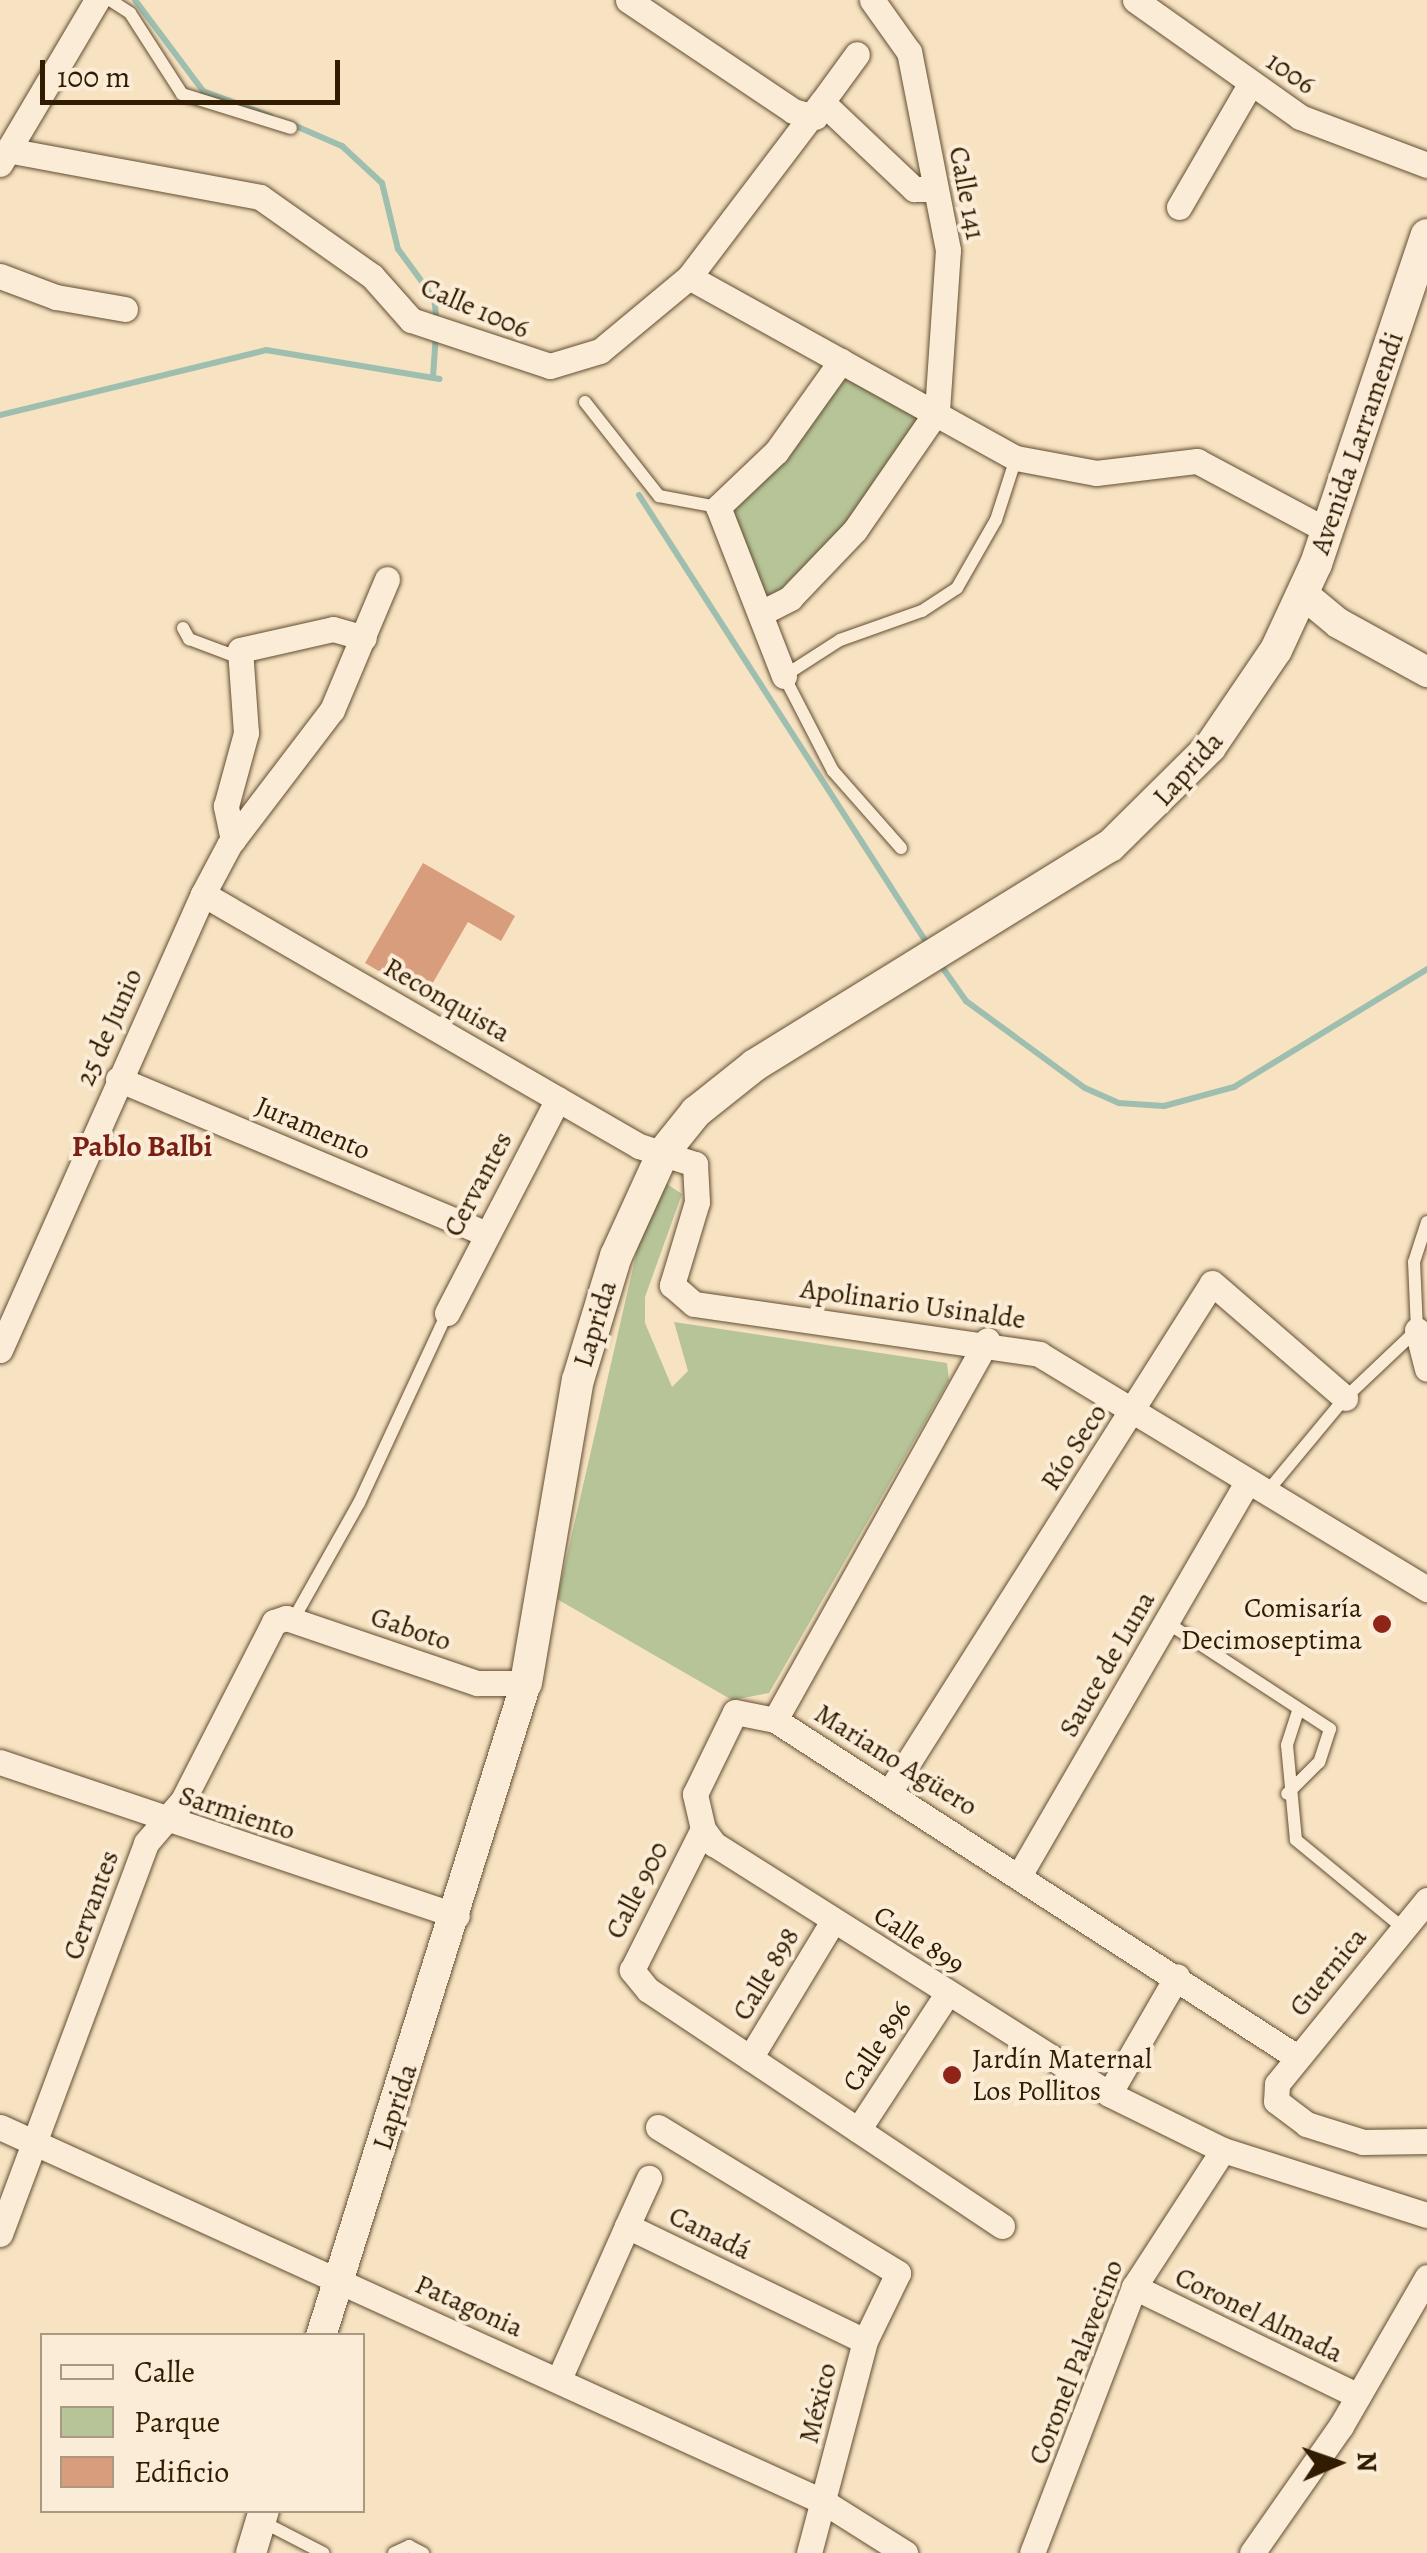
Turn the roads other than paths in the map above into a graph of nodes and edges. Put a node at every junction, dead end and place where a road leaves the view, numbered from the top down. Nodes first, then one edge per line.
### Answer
1 (97, 0) edge
2 (110, 0) edge
3 (628, 0) edge
4 (872, 0) edge
5 (1135, 0) edge
6 (858, 54) dead end
7 (1252, 83) junction
8 (818, 110) junction
9 (290, 128) dead end
10 (3, 157) edge
11 (1427, 165) edge
12 (934, 189) junction
13 (1180, 206) dead end
14 (1427, 234) edge
15 (0, 276) edge
16 (689, 277) junction
17 (125, 309) dead end
18 (841, 360) junction
19 (585, 402) dead end
20 (937, 411) junction
21 (1016, 458) junction
22 (718, 507) junction
23 (1328, 531) junction
24 (388, 579) dead end
25 (1303, 594) junction
26 (761, 613) junction
27 (183, 628) dead end
28 (364, 638) junction
29 (237, 657) junction
30 (1427, 672) edge
31 (784, 676) junction
32 (233, 840) junction
33 (901, 848) dead end
34 (202, 894) junction
35 (118, 1079) junction
36 (558, 1098) junction
37 (664, 1153) junction
38 (1427, 1222) edge
39 (485, 1233) junction
40 (447, 1313) joint
41 (1417, 1330) junction
42 (987, 1340) junction
43 (0, 1350) edge
44 (1427, 1369) edge
45 (1345, 1398) junction
46 (1133, 1411) junction
47 (1255, 1489) junction
48 (1427, 1589) edge
49 (286, 1619) junction
50 (1166, 1622) junction
51 (526, 1683) junction
52 (1298, 1711) junction
53 (776, 1720) junction
54 (0, 1762) edge
55 (890, 1791) junction
56 (1287, 1794) junction
57 (164, 1821) junction
58 (703, 1829) junction
59 (1020, 1874) junction
60 (1427, 1900) edge
61 (457, 1916) junction
62 (833, 1921) junction
63 (1403, 1928) junction
64 (1177, 1976) junction
65 (947, 1994) junction
66 (1298, 2056) junction
67 (750, 2058) junction
68 (1108, 2094) junction
69 (0, 2127) edge
70 (658, 2127) dead end
71 (858, 2130) junction
72 (1422, 2134) edge
73 (34, 2144) junction
74 (1223, 2150) junction
75 (649, 2178) dead end
76 (1427, 2215) edge
77 (627, 2226) junction
78 (1002, 2226) dead end
79 (0, 2234) edge
80 (1427, 2278) edge
81 (339, 2280) junction
82 (1134, 2287) junction
83 (322, 2333) edge
84 (864, 2341) junction
85 (559, 2379) junction
86 (1358, 2396) junction
87 (824, 2502) junction
88 (262, 2516) edge
89 (251, 2553) edge
90 (323, 2553) edge
91 (394, 2553) edge
92 (423, 2553) edge
93 (809, 2553) edge
94 (906, 2553) edge
95 (1032, 2553) edge
96 (1252, 2553) edge

1 - 10 street
2 - 9 lane
3 - 8 street
4 - 12 street, Calle 141
5 - 7 street, 1006
6 - 8 street, Calle 1006
7 - 11 street, 1006
7 - 13 street
8 - 12 street
8 - 16 street, Calle 1006
10 - 16 street, Calle 1006
12 - 20 street, Calle 141
14 - 23 main road, Avenida Larramendi
15 - 17 street
16 - 18 street
18 - 20 street
18 - 22 street
19 - 22 lane
20 - 21 street
20 - 26 street
21 - 23 street
21 - 31 lane
22 - 26 street
23 - 25 main road, Avenida Larramendi
24 - 28 street, 25 de Junio
25 - 30 street
25 - 37 main road, Laprida
26 - 31 street
27 - 29 lane
28 - 29 street
28 - 32 street, 25 de Junio
29 - 32 street
31 - 33 lane
32 - 34 street, 25 de Junio
34 - 35 street, 25 de Junio
34 - 36 street, Reconquista
35 - 39 street, Juramento
35 - 43 street, 25 de Junio
36 - 37 street, Reconquista
36 - 39 street, Cervantes
37 - 42 street, Apolinario Usinalde
37 - 51 main road, Laprida
38 - 41 lane
39 - 40 street, Cervantes
40 - 49 lane, Cervantes
41 - 44 street
41 - 45 lane
42 - 46 street, Apolinario Usinalde
42 - 53 street, Mariano Agüero
45 - 46 street, Río Seco
45 - 47 lane
46 - 47 street, Apolinario Usinalde
46 - 55 street, Río Seco
47 - 48 street, Apolinario Usinalde
47 - 50 street, Sauce de Luna
49 - 51 street, Gaboto
49 - 57 street, Cervantes
50 - 52 lane
50 - 59 street, Sauce de Luna
51 - 61 street, Laprida
52 - 56 lane
52 - 56 lane
53 - 55 street, Mariano Agüero
53 - 58 street, Calle 900
54 - 57 street, Sarmiento
55 - 59 street, Mariano Agüero
56 - 63 lane
57 - 61 street, Sarmiento
57 - 73 street, Cervantes
58 - 62 street, Calle 899
58 - 67 street, Calle 900
59 - 64 street, Mariano Agüero
60 - 63 street, Guernica
61 - 81 street, Laprida
62 - 65 street, Calle 899
62 - 67 street, Calle 898
63 - 66 street, Guernica
64 - 66 street, Mariano Agüero
64 - 68 street
65 - 68 street, Calle 899
65 - 71 street, Calle 896
66 - 72 street, Guernica
67 - 71 street
68 - 74 street, Calle 899
69 - 73 street, Patagonia
70 - 84 street, México
71 - 78 street
73 - 79 street, Cervantes
73 - 81 street, Patagonia
74 - 76 street, Calle 899
74 - 82 street, Coronel Palavecino
75 - 77 street
77 - 84 street, Canadá
77 - 85 street, Canadá
80 - 86 street
81 - 83 street, Laprida
81 - 85 street, Patagonia
82 - 86 street, Coronel Almada
82 - 95 street, Coronel Palavecino
84 - 87 street, México
85 - 87 street, Patagonia
86 - 96 street
87 - 93 street, México
87 - 94 street, Patagonia
88 - 89 street
88 - 90 lane
91 - 92 lane

